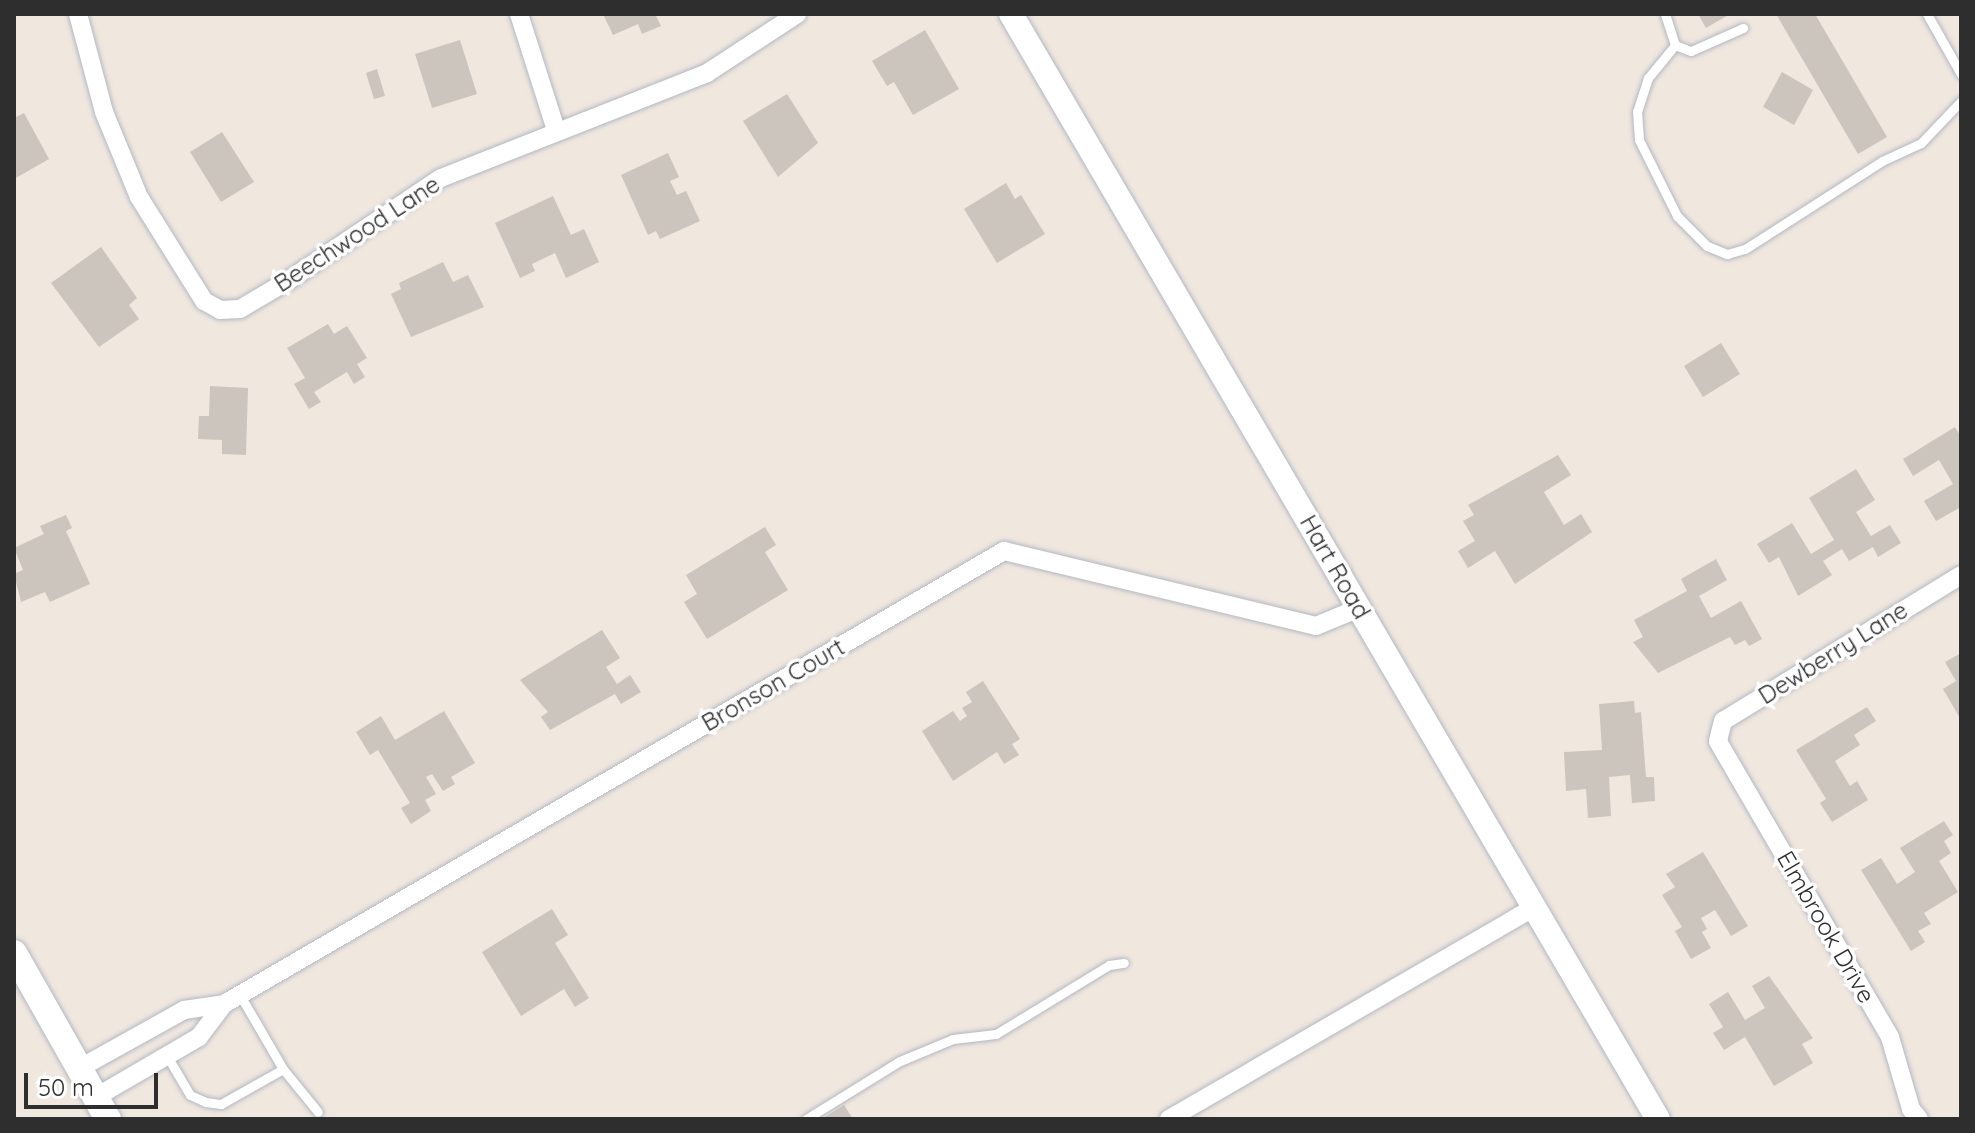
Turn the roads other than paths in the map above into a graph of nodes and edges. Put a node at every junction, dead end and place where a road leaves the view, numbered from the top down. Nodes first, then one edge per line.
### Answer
1 (78, 14) edge
2 (519, 14) edge
3 (797, 14) edge
4 (1665, 14) edge
5 (1927, 14) edge
6 (1017, 16) edge
7 (1743, 28) dead end
8 (1675, 45) junction
9 (1961, 74) edge
10 (1961, 101) edge
11 (556, 130) junction
12 (1961, 575) edge
13 (1359, 608) junction
14 (1718, 741) joint
15 (1534, 907) junction
16 (14, 953) edge
17 (1124, 963) dead end
18 (232, 1000) junction
19 (167, 1056) junction
20 (80, 1068) junction
21 (283, 1069) junction
22 (102, 1108) edge
23 (318, 1112) dead end
24 (806, 1119) edge
25 (1169, 1119) edge
26 (1658, 1119) edge
27 (1919, 1119) edge

1 - 11 street, Beechwood Lane
2 - 11 street
3 - 11 street, Beechwood Lane
4 - 8 lane
5 - 9 lane
6 - 13 street, Hart Road
7 - 8 lane
8 - 10 lane
12 - 14 street, Dewberry Lane
13 - 15 street, Hart Road
13 - 18 street, Bronson Court
14 - 27 street, Elmbrook Drive
15 - 25 street
15 - 26 street, Hart Road
16 - 20 main road
17 - 24 lane
18 - 19 street, Bronson Court
18 - 20 street, Bronson Court
18 - 21 lane
19 - 21 lane
19 - 22 street, Bronson Court
20 - 22 main road
21 - 23 lane

